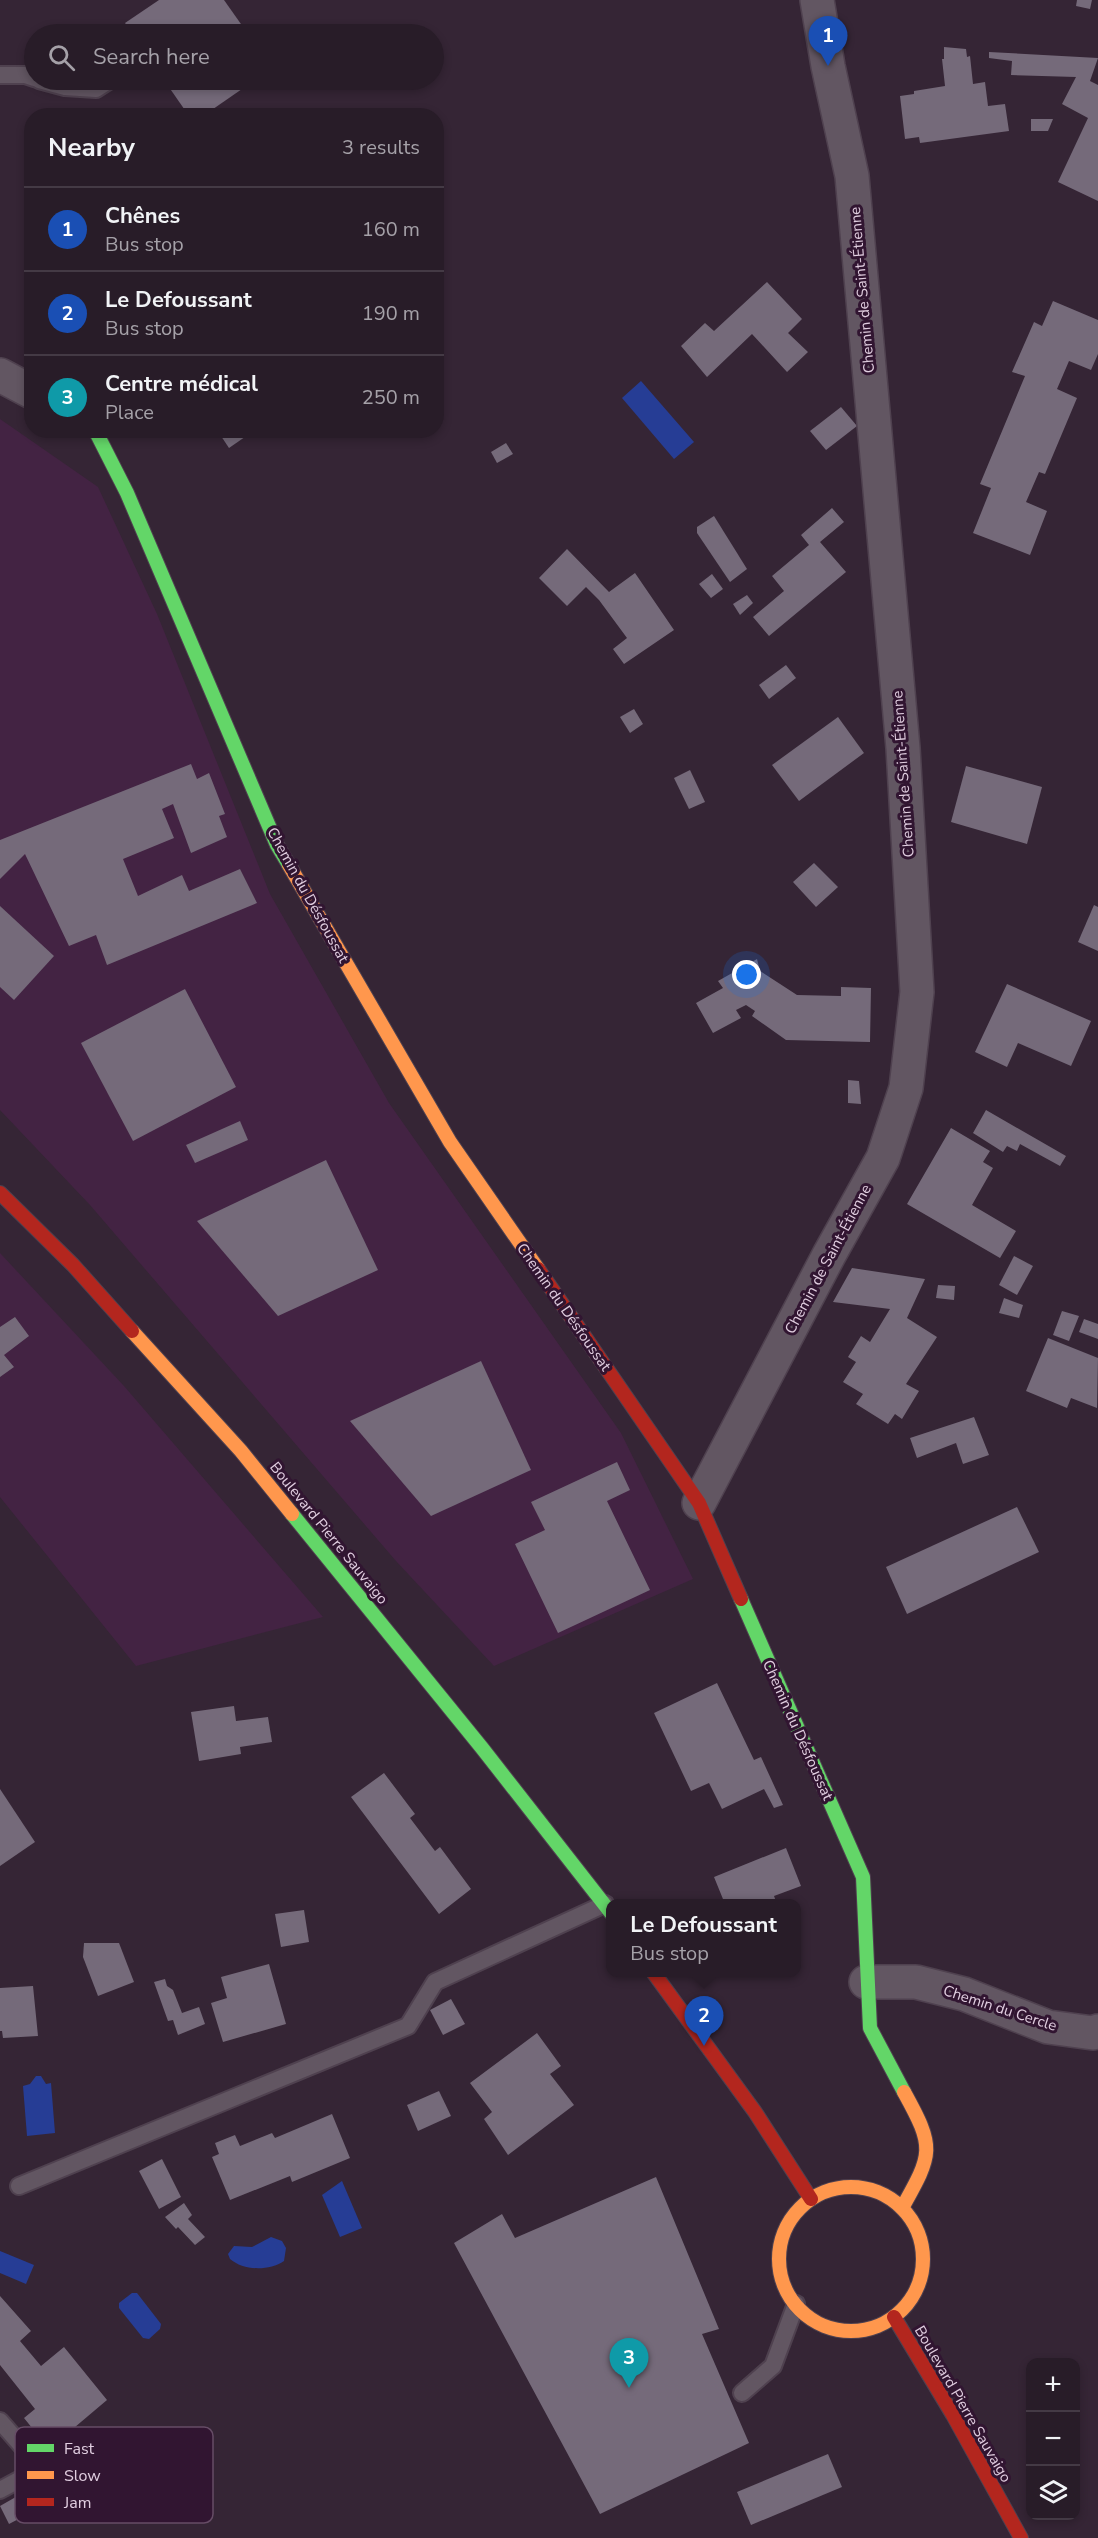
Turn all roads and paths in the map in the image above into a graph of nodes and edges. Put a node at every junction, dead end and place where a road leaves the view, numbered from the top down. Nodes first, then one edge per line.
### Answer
1 (817, 0) edge
2 (0, 75) edge
3 (24, 75) edge
4 (0, 375) edge
5 (24, 388) edge
6 (99, 438) edge
7 (0, 1193) edge
8 (699, 1503) junction
9 (606, 1905) edge
10 (606, 1909) edge
11 (656, 1977) edge
12 (866, 1982) junction
13 (1098, 2031) edge
14 (19, 2186) dead end
15 (811, 2199) junction
16 (902, 2208) junction
17 (796, 2304) junction
18 (894, 2317) junction
19 (742, 2393) dead end
20 (0, 2421) edge
21 (15, 2438) edge
22 (15, 2482) edge
23 (0, 2490) edge
24 (1022, 2538) edge

1 - 8 street, Chemin de Saint-Étienne
2 - 3 lane
4 - 5 street
6 - 8 street, Chemin du Désfoussat
7 - 9 street, Boulevard Pierre Sauvaigo
8 - 12 street, Chemin du Désfoussat
10 - 14 lane
11 - 15 street
12 - 13 street, Chemin du Cercle
12 - 16 street, Chemin du Désfoussat
15 - 16 street
15 - 17 street
16 - 18 street
17 - 18 street
17 - 19 lane
18 - 24 street, Boulevard Pierre Sauvaigo
20 - 21 lane
22 - 23 lane

